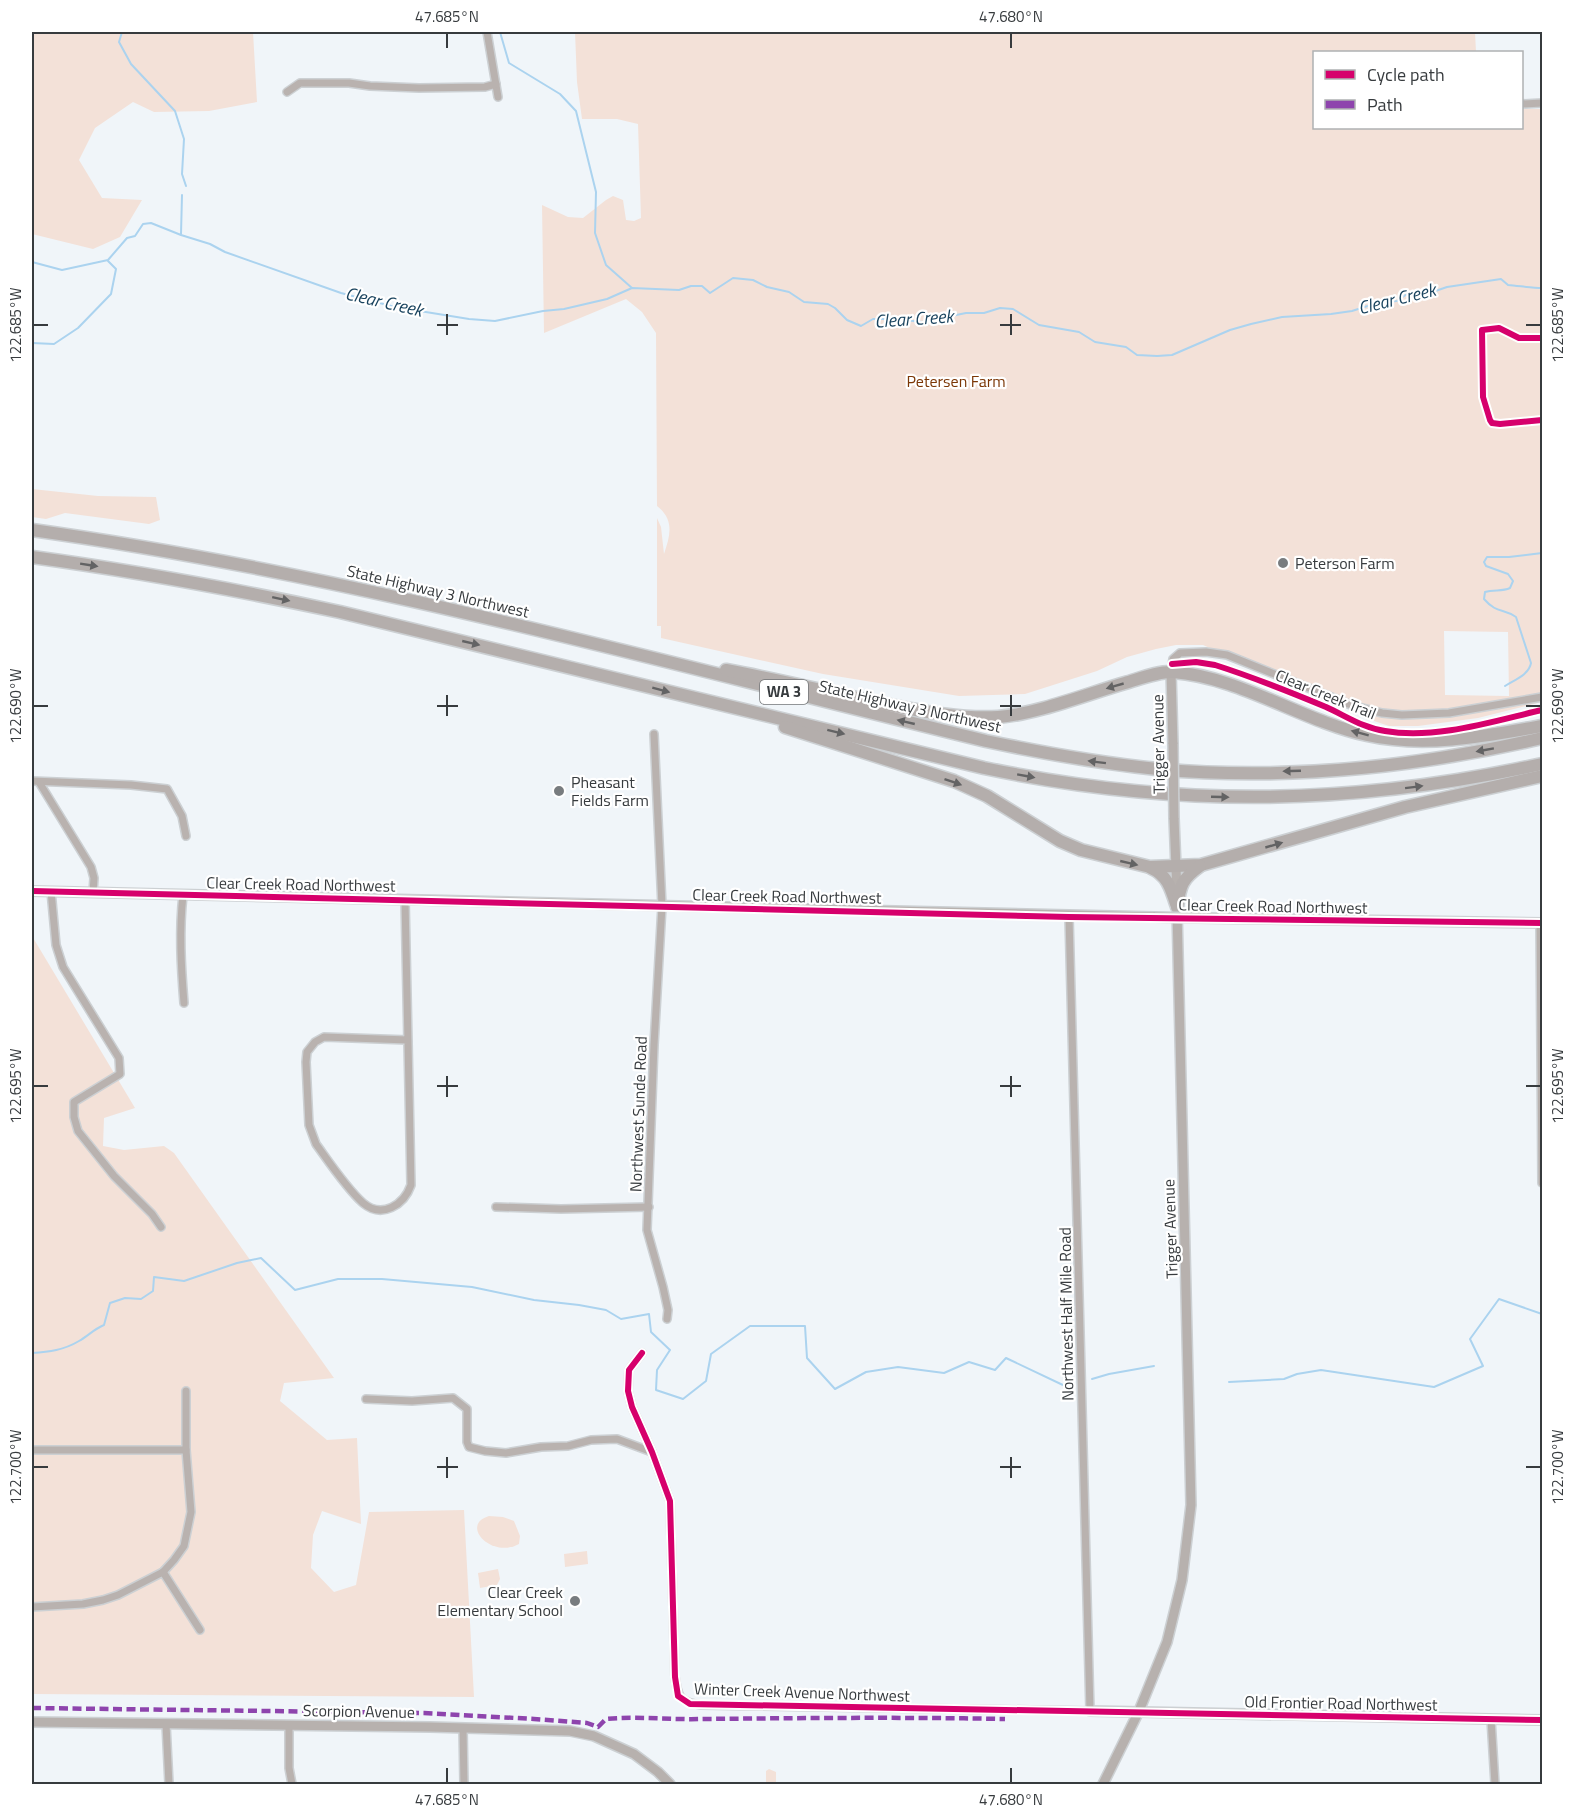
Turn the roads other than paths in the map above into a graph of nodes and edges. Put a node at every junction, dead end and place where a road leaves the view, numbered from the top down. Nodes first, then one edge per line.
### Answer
1 (487, 32) edge
2 (496, 84) junction
3 (287, 92) dead end
4 (498, 97) dead end
5 (1542, 103) edge
6 (1523, 104) edge
7 (32, 530) edge
8 (32, 557) edge
9 (663, 661) junction
10 (1171, 672) junction
11 (1542, 697) edge
12 (718, 703) junction
13 (1542, 726) edge
14 (654, 734) dead end
15 (1542, 738) edge
16 (1542, 764) edge
17 (1542, 776) edge
18 (35, 781) edge
19 (186, 836) dead end
20 (1201, 865) junction
21 (1150, 867) junction
22 (1176, 868) junction
23 (32, 891) edge
24 (51, 891) junction
25 (93, 892) junction
26 (183, 895) junction
27 (405, 900) junction
28 (662, 906) junction
29 (1177, 907) junction
30 (1069, 916) junction
31 (1541, 923) edge
32 (184, 1003) dead end
33 (408, 1040) junction
34 (1542, 1183) edge
35 (496, 1207) dead end
36 (649, 1207) junction
37 (161, 1227) dead end
38 (667, 1319) dead end
39 (642, 1353) dead end
40 (186, 1391) dead end
41 (366, 1399) dead end
42 (32, 1450) edge
43 (186, 1450) junction
44 (652, 1452) junction
45 (163, 1572) junction
46 (32, 1607) edge
47 (200, 1630) dead end
48 (1090, 1711) junction
49 (1139, 1711) junction
50 (1491, 1719) junction
51 (1542, 1720) edge
52 (32, 1722) edge
53 (166, 1724) junction
54 (289, 1725) junction
55 (463, 1728) junction
56 (169, 1785) edge
57 (292, 1785) edge
58 (464, 1785) edge
59 (670, 1785) edge
60 (1105, 1785) edge
61 (1495, 1785) edge

1 - 2 street
2 - 3 street
2 - 4 street
5 - 6 street
7 - 9 highway, State Highway 3 Northwest / WA 3
8 -> 12 highway, WA 3
10 -> 9 highway
15 -> 9 highway, State Highway 3 Northwest / WA 3
10 - 11 street
13 -> 10 highway
10 - 22 main road, Trigger Avenue, bridge
12 -> 16 highway, WA 3
12 -> 21 highway
14 - 28 street, Northwest Sunde Road
20 -> 17 highway
18 - 19 street
18 - 25 street
20 - 22 highway
20 - 29 highway
21 - 22 highway
21 - 29 highway
22 - 29 main road, Trigger Avenue
23 - 24 main road, Clear Creek Road Northwest
24 - 25 main road, Clear Creek Road Northwest
24 - 37 street
25 - 26 main road, Clear Creek Road Northwest
26 - 27 main road, Clear Creek Road Northwest
26 - 32 street
27 - 28 main road, Clear Creek Road Northwest
27 - 33 street
28 - 30 main road, Clear Creek Road Northwest
28 - 36 street, Northwest Sunde Road
29 - 49 main road, Trigger Avenue
30 - 31 main road, Clear Creek Road Northwest, bridge
30 - 48 street, Northwest Half Mile Road
31 - 34 street
33 - 33 street
35 - 36 street
36 - 38 street, Northwest Sunde Road
39 - 44 street, Winter Creek Avenue Northwest
40 - 43 street
41 - 44 street
42 - 43 street
43 - 45 street
44 - 48 street, Winter Creek Avenue Northwest
45 - 46 street
45 - 47 street
48 - 49 main road, Winter Creek Avenue Northwest
49 - 50 main road, Old Frontier Road Northwest
49 - 60 main road, Trigger Avenue
50 - 51 main road, Old Frontier Road Northwest
50 - 61 street
52 - 53 main road, Scorpion Avenue
53 - 54 main road, Scorpion Avenue
53 - 56 street
54 - 55 main road, Scorpion Avenue
54 - 57 street
55 - 58 street
55 - 59 main road, Scorpion Avenue

